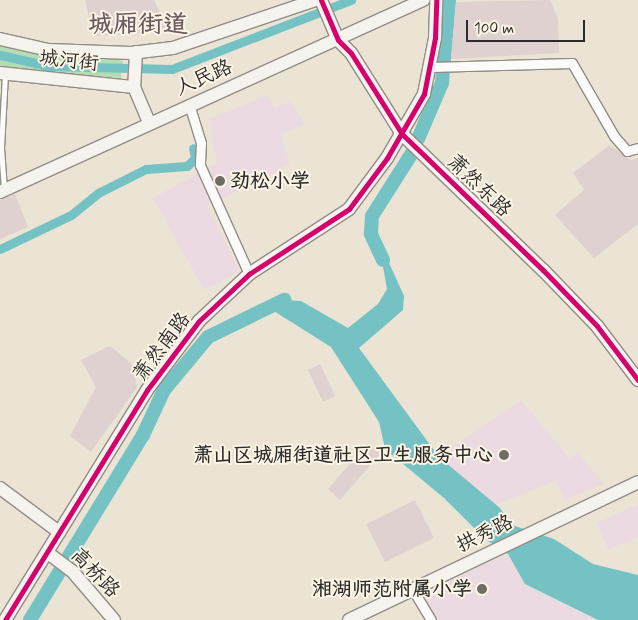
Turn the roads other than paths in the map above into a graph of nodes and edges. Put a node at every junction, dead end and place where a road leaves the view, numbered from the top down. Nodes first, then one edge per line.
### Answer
1 (424, 0) edge
2 (436, 0) edge
3 (320, 1) edge
4 (0, 39) edge
5 (338, 40) junction
6 (136, 52) junction
7 (431, 67) junction
8 (3, 74) edge
9 (134, 87) junction
10 (189, 104) junction
11 (149, 123) junction
12 (402, 134) junction
13 (638, 148) edge
14 (2, 191) edge
15 (249, 274) junction
16 (638, 380) edge
17 (638, 482) edge
18 (0, 488) edge
19 (59, 532) junction
20 (48, 553) junction
21 (413, 590) junction
22 (5, 620) edge
23 (114, 620) edge
24 (349, 620) edge
25 (431, 620) edge

1 - 5 street, 人民路
2 - 7 street, 萧然南路
3 - 5 street, 萧然东路
3 - 6 street
4 - 6 street
5 - 10 street, 人民路
5 - 12 street, 萧然东路
6 - 9 street
7 - 12 street, 萧然南路
7 - 13 street
8 - 9 street, 城河街
8 - 14 lane
9 - 11 street
10 - 11 street, 人民路
10 - 15 street
11 - 14 street, 人民路
12 - 15 street, 萧然南路
12 - 16 street, 萧然东路
15 - 19 street, 萧然南路
17 - 21 street, 拱秀路
18 - 19 street
19 - 20 street, 萧然南路
20 - 22 street, 萧然南路
20 - 23 street, 高桥路
21 - 24 street, 拱秀路
21 - 25 street

